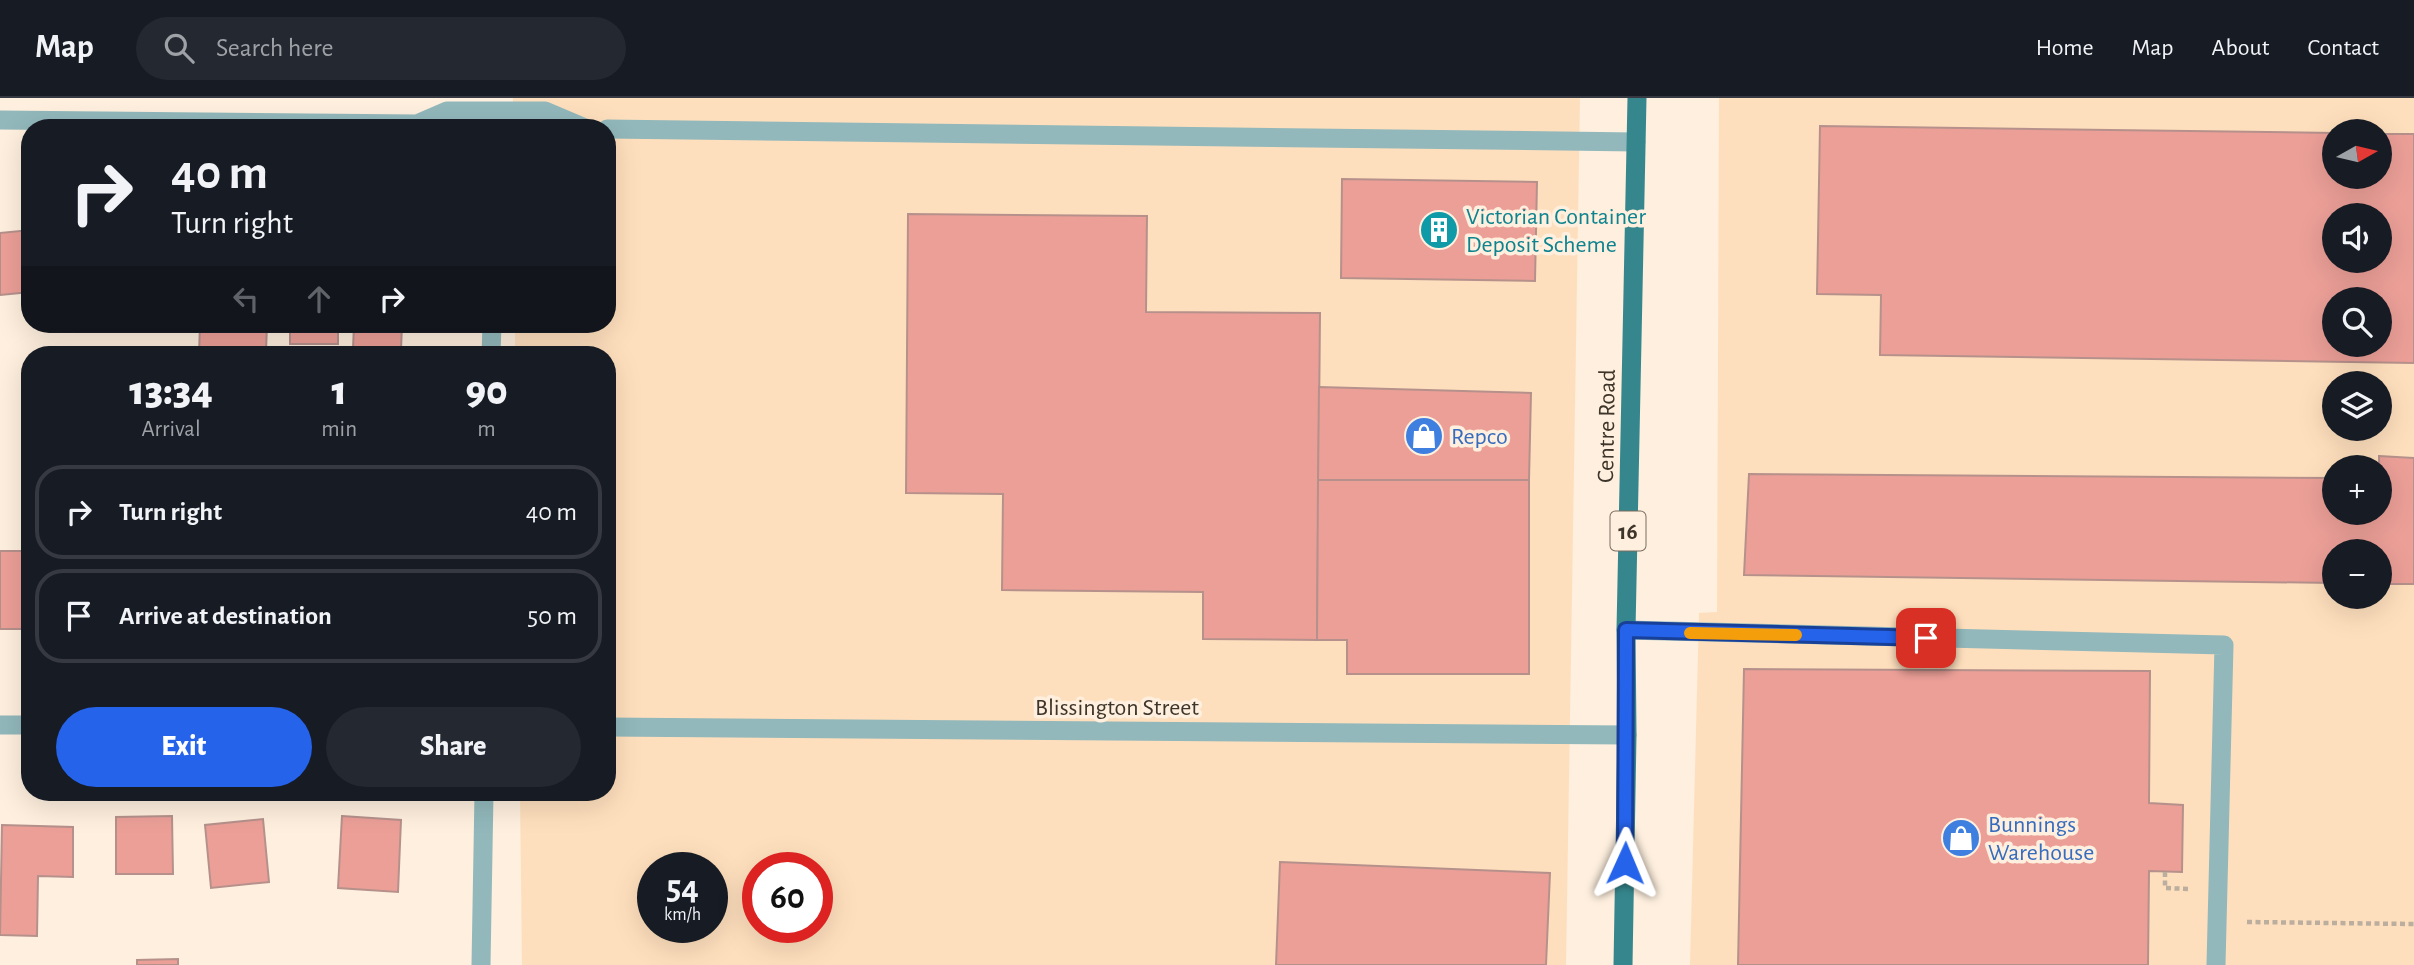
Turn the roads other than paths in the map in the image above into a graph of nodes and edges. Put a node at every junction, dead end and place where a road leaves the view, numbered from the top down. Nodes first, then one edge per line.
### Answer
1 (1637, 98) edge
2 (494, 112) edge
3 (434, 119) edge
4 (564, 119) edge
5 (0, 121) edge
6 (21, 121) edge
7 (616, 129) edge
8 (1636, 142) junction
9 (1626, 630) junction
10 (0, 725) edge
11 (21, 725) edge
12 (616, 727) edge
13 (1627, 735) junction
14 (484, 801) edge
15 (481, 965) edge
16 (1623, 965) edge
17 (2216, 965) edge

1 - 8 main road, Centre Road / 16
2 - 3 street
2 - 4 street
5 - 6 street
7 - 8 street
8 - 9 main road, Centre Road / 16
9 - 13 main road, Centre Road / 16
9 - 17 street
10 - 11 street
12 - 13 street, Blissington Street
13 - 16 main road, Centre Road / 16
14 - 15 street

